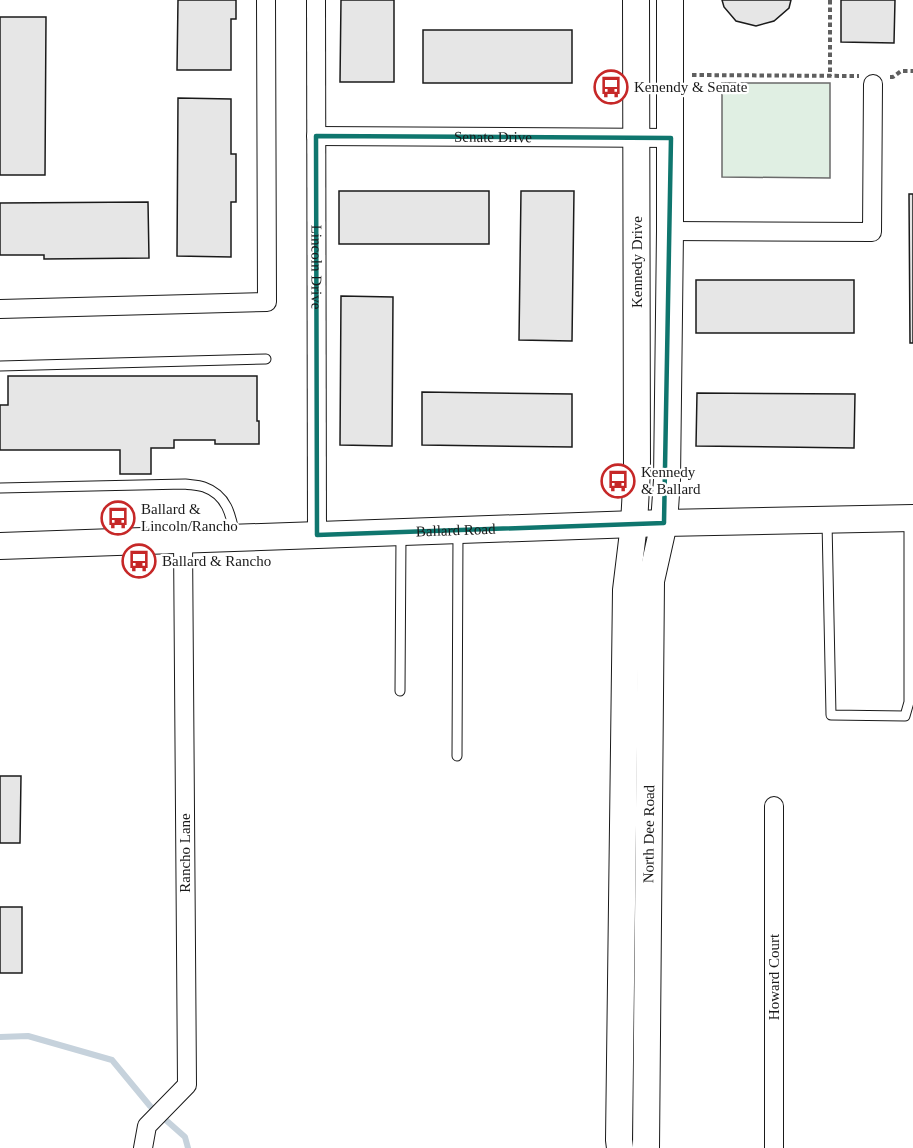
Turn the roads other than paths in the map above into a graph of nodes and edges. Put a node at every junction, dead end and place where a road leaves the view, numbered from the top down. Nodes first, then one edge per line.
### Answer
1 (266, 0) edge
2 (316, 0) edge
3 (636, 0) edge
4 (670, 0) edge
5 (873, 79) road end
6 (316, 136) junction
7 (637, 138) junction
8 (670, 138) junction
9 (670, 231) junction
10 (0, 309) edge
11 (266, 359) dead end
12 (0, 366) edge
13 (0, 488) edge
14 (911, 518) edge
15 (827, 520) junction
16 (664, 524) junction
17 (634, 525) junction
18 (458, 530) junction
19 (400, 532) junction
20 (317, 535) junction
21 (235, 538) junction
22 (183, 540) junction
23 (0, 546) edge
24 (400, 691) dead end
25 (457, 756) dead end
26 (774, 806) dead end
27 (143, 1148) edge
28 (620, 1148) edge
29 (646, 1148) edge
30 (774, 1148) edge

1 - 10 street
2 - 6 street, Lincoln Drive
3 - 7 street, Kennedy Drive
4 - 8 street
5 - 9 street
6 - 7 street, Senate Drive
6 - 20 street, Lincoln Drive
7 - 8 street, Senate Drive
7 - 17 street, Kennedy Drive
8 - 9 street
9 - 16 street
11 - 12 lane
13 - 21 lane
14 - 15 street, Ballard Road
14 - 15 lane
15 - 16 street, Ballard Road
16 - 17 street, Ballard Road
16 - 29 street, North Dee Road
17 - 18 street, Ballard Road
17 - 28 street, North Dee Road
18 - 19 street, Ballard Road
18 - 25 lane
19 - 20 street, Ballard Road
19 - 24 lane
20 - 21 street, Ballard Road
21 - 22 street, Ballard Road
22 - 23 street, Ballard Road
22 - 27 street, Rancho Lane
26 - 30 street, Howard Court

